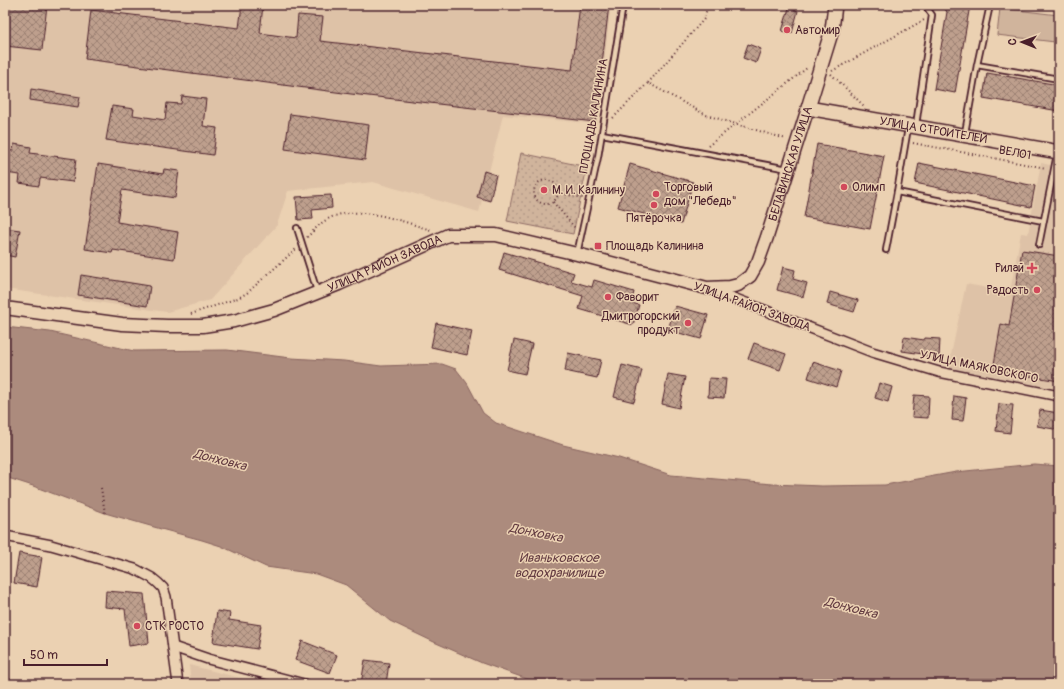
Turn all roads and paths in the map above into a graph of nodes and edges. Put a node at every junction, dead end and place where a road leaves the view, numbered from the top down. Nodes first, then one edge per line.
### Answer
1 (623, 5) edge
2 (708, 5) edge
3 (835, 5) edge
4 (925, 5) edge
5 (990, 5) edge
6 (932, 16) junction
7 (831, 65) dead end
8 (977, 65) junction
9 (810, 66) dead end
10 (829, 72) junction
11 (1059, 79) edge
12 (648, 83) junction
13 (864, 106) dead end
14 (808, 108) junction
15 (737, 124) junction
16 (912, 126) junction
17 (602, 128) junction
18 (602, 134) junction
19 (964, 135) junction
20 (789, 140) dead end
21 (905, 142) junction
22 (700, 152) junction
23 (1058, 152) edge
24 (788, 169) junction
25 (1054, 169) junction
26 (897, 192) junction
27 (558, 193) junction
28 (589, 199) junction
29 (553, 202) junction
30 (1043, 221) junction
31 (297, 228) dead end
32 (448, 235) junction
33 (581, 235) junction
34 (302, 243) junction
35 (1039, 245) dead end
36 (886, 250) dead end
37 (577, 254) junction
38 (707, 288) junction
39 (318, 293) junction
40 (218, 305) dead end
41 (5, 308) edge
42 (872, 352) joint
43 (1059, 396) edge
44 (102, 488) dead end
45 (105, 513) dead end
46 (5, 536) edge
47 (173, 647) junction
48 (178, 684) edge
49 (304, 684) edge

1 - 17 lane, ПЛОЩАДЬ КАЛИНИНА
2 - 12 path
3 - 14 main road, БЕЛАВИНСКАЯ УЛИЦА
4 - 6 lane
5 - 8 lane
6 - 10 path
6 - 16 lane
7 - 10 path
8 - 11 lane
8 - 19 lane
9 - 15 path
10 - 13 path
12 - 15 path
12 - 17 path
14 - 16 main road, УЛИЦА СТРОИТЕЛЕЙ
14 - 24 street, БЕЛАВИНСКАЯ УЛИЦА
15 - 20 path
15 - 22 path
16 - 19 main road, УЛИЦА СТРОИТЕЛЕЙ
16 - 21 lane
17 - 18 lane, ПЛОЩАДЬ КАЛИНИНА
18 - 22 lane
18 - 28 lane, ПЛОЩАДЬ КАЛИНИНА
19 - 23 main road, УЛИЦА СТРОИТЕЛЕЙ
21 - 25 path, ВЕЛО1
21 - 26 lane
22 - 24 lane
23 - 25 lane
24 - 38 street, БЕЛАВИНСКАЯ УЛИЦА
25 - 30 lane
26 - 30 lane
26 - 36 lane
27 - 28 path
27 - 29 path
27 - 29 path
28 - 33 lane, ПЛОЩАДЬ КАЛИНИНА
29 - 33 path
30 - 35 lane
31 - 34 lane
32 - 34 path
32 - 37 street, УЛИЦА РАЙОН ЗАВОДА
32 - 39 street, УЛИЦА РАЙОН ЗАВОДА
33 - 37 lane, ПЛОЩАДЬ КАЛИНИНА
34 - 39 lane
34 - 40 path
37 - 38 street, УЛИЦА РАЙОН ЗАВОДА
38 - 42 street, УЛИЦА РАЙОН ЗАВОДА
39 - 41 street, УЛИЦА РАЙОН ЗАВОДА
42 - 43 street, УЛИЦА МАЯКОВСКОГО
44 - 45 path
46 - 47 street
47 - 48 street
47 - 49 street

